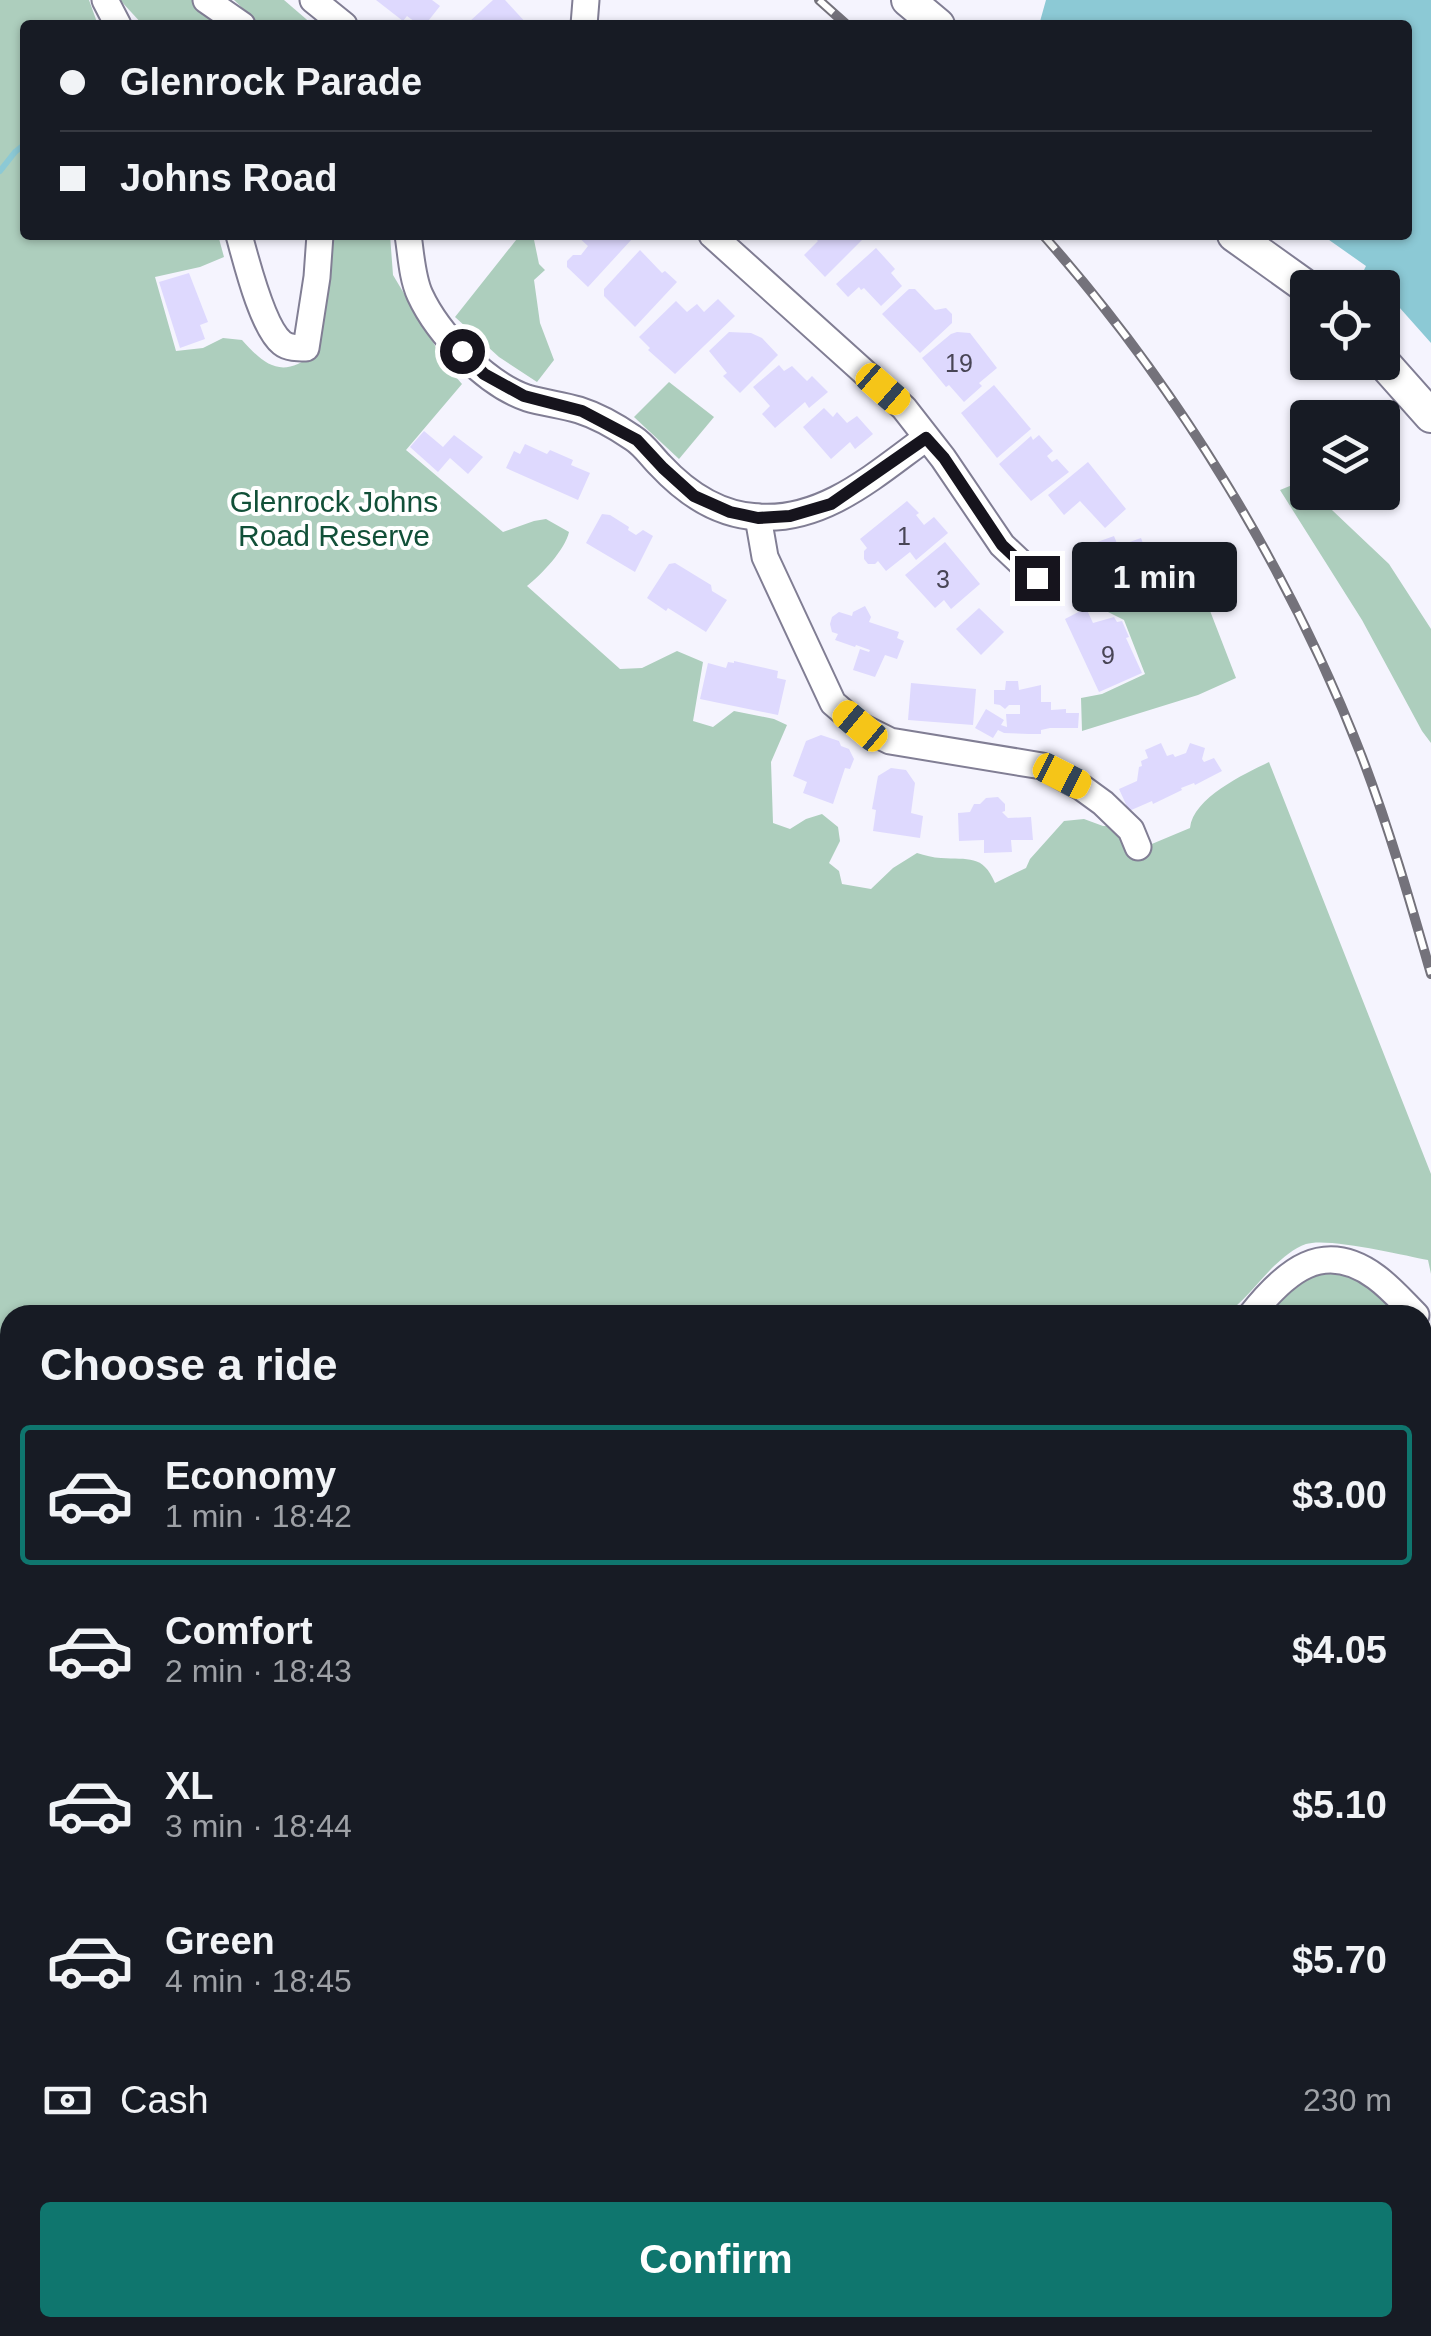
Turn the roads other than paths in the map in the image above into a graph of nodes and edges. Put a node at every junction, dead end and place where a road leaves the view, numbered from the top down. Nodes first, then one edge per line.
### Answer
1 (206, 0) edge
2 (313, 0) edge
3 (908, 0) edge
4 (235, 20) edge
5 (338, 20) edge
6 (932, 20) edge
7 (241, 240) edge
8 (320, 240) edge
9 (409, 240) edge
10 (718, 240) edge
11 (1241, 240) edge
12 (1290, 275) edge
13 (1399, 380) edge
14 (1431, 416) edge
15 (926, 438) junction
16 (758, 518) junction
17 (1037, 578) dead end
18 (1138, 847) dead end
19 (1260, 1305) edge
20 (1406, 1305) edge

1 - 4 street
2 - 5 street
3 - 6 main road
7 - 8 street
9 - 16 street
10 - 15 street
11 - 12 main road
13 - 14 main road
15 - 16 street
15 - 17 street
16 - 18 street
19 - 20 street

